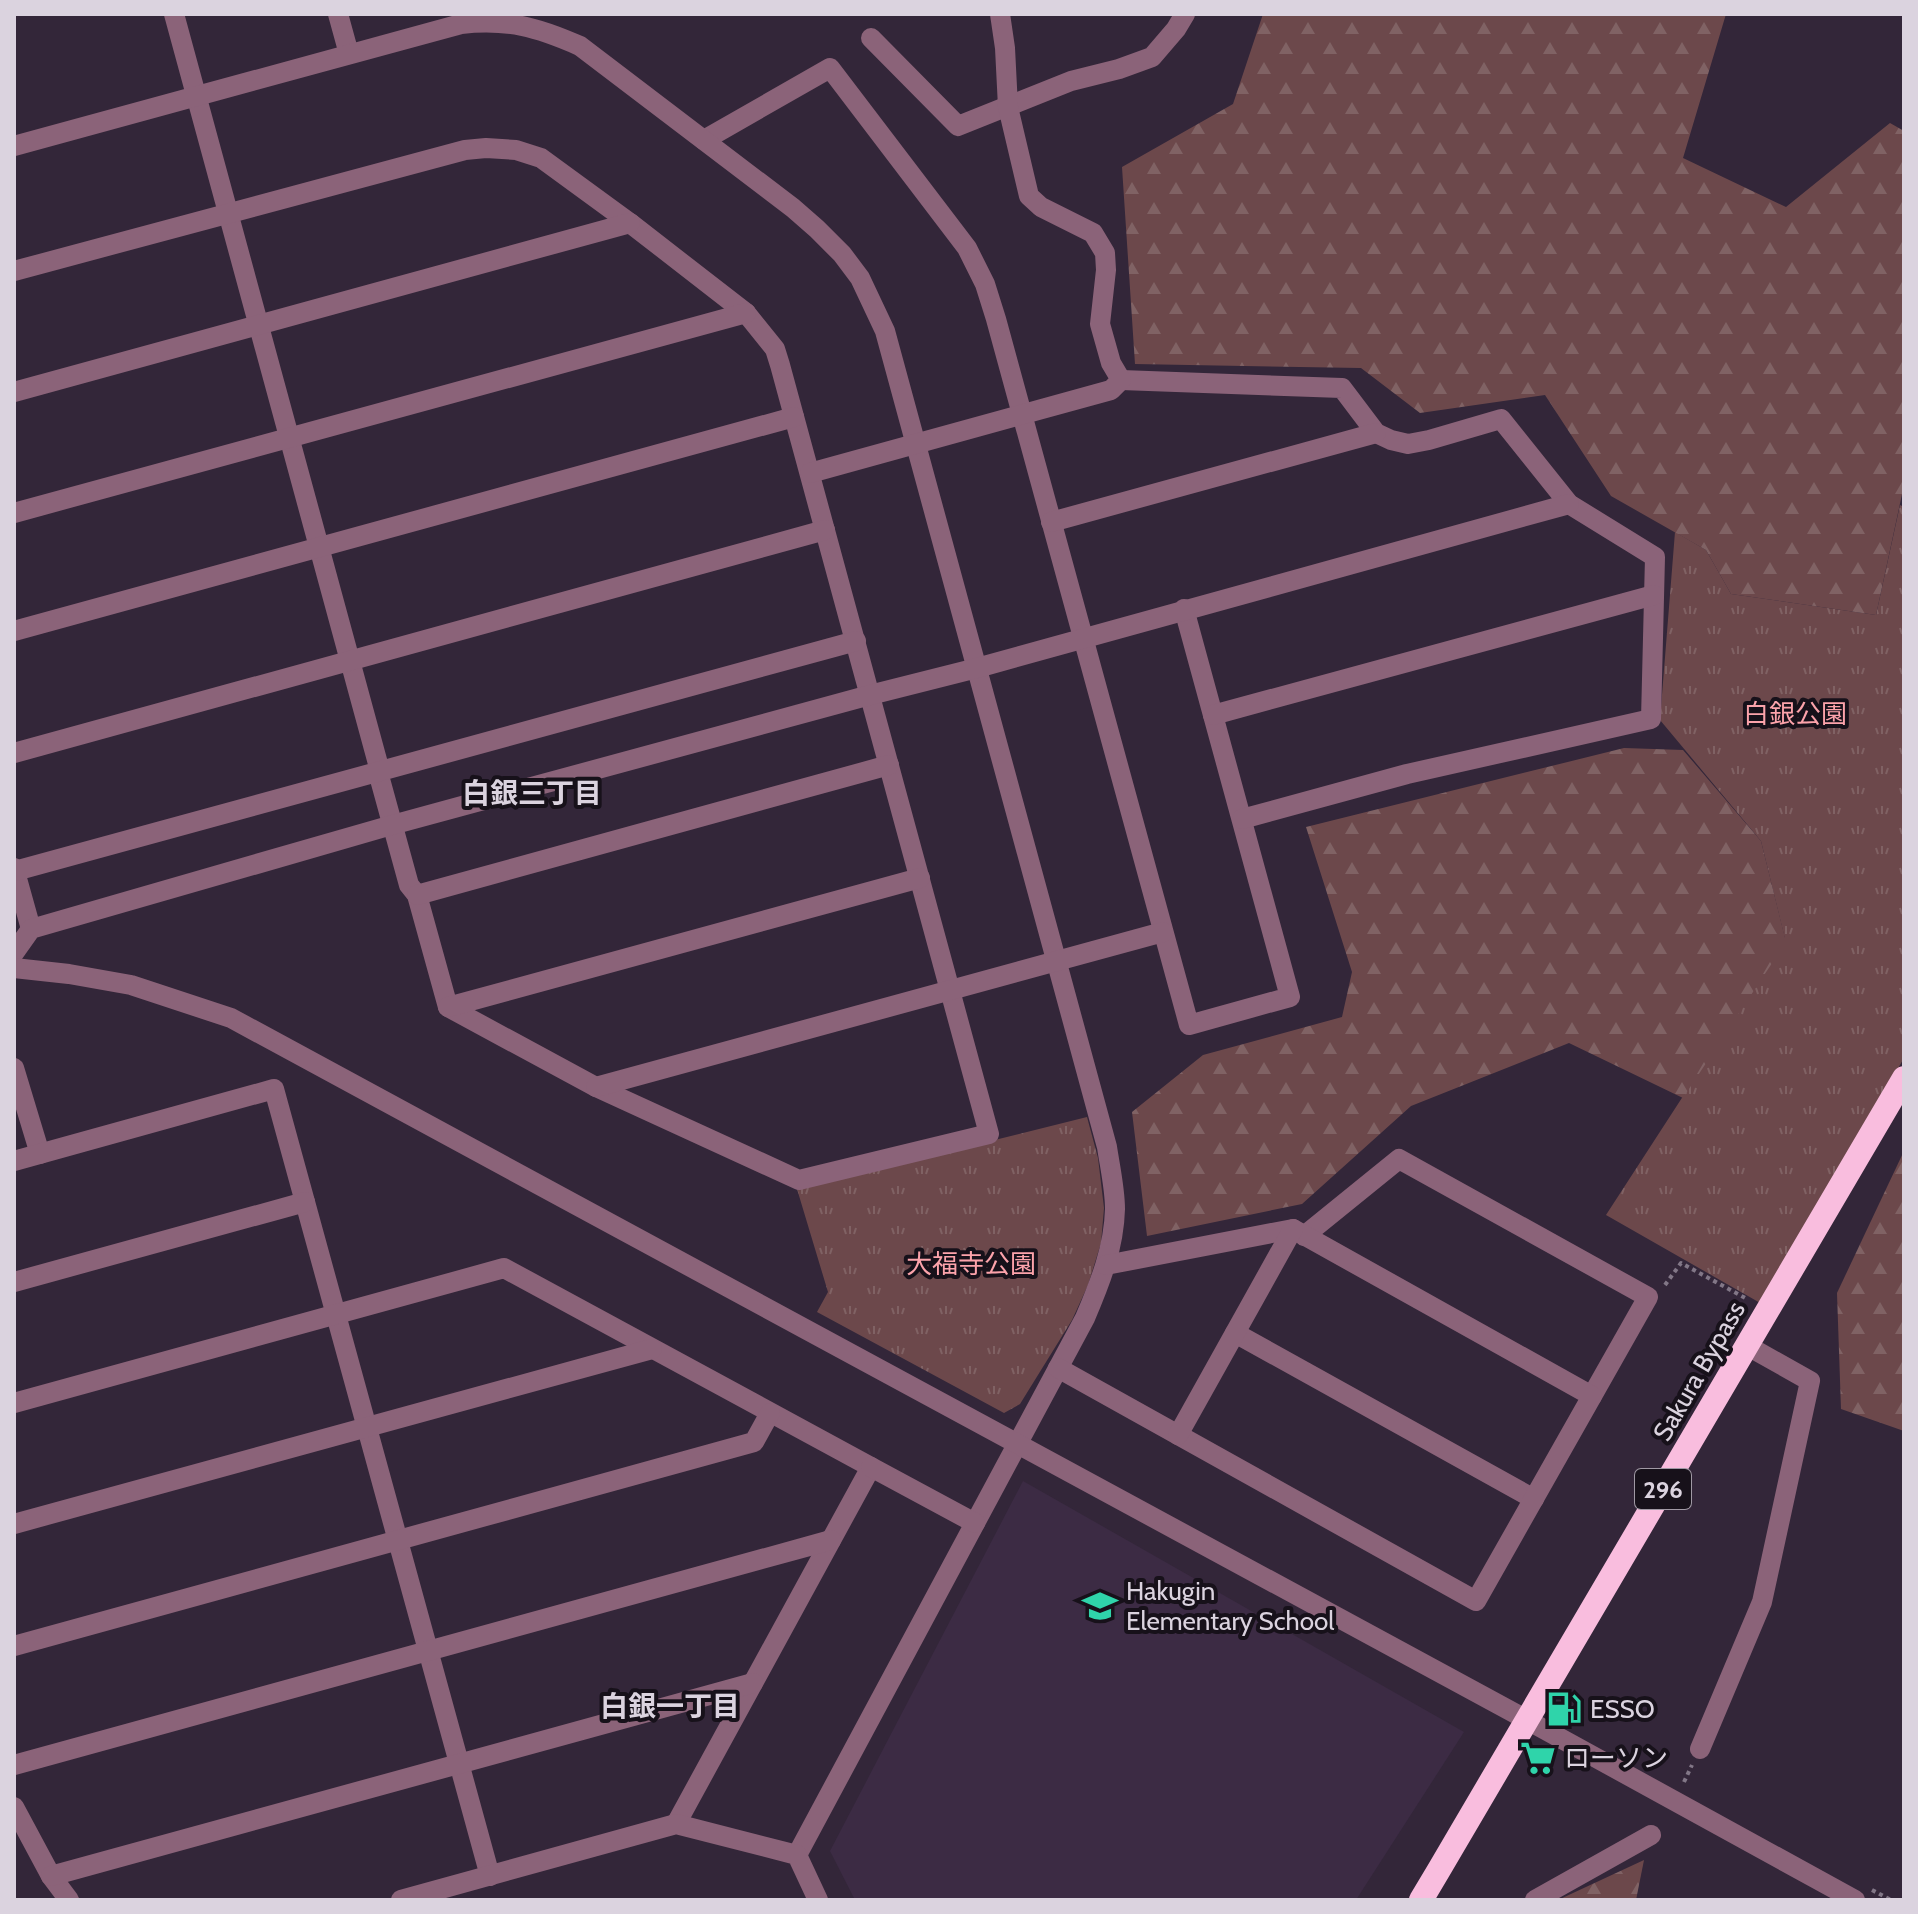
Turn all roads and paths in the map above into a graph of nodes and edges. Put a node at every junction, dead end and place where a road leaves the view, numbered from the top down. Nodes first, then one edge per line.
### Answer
1 (174, 14) edge
2 (338, 14) edge
3 (1000, 14) edge
4 (1185, 14) edge
5 (871, 38) dead end
6 (349, 54) junction
7 (196, 96) junction
8 (1008, 107) junction
9 (704, 140) junction
10 (14, 146) edge
11 (228, 214) junction
12 (630, 223) junction
13 (14, 271) edge
14 (746, 313) junction
15 (259, 325) junction
16 (1121, 380) junction
17 (14, 392) edge
18 (1022, 414) junction
19 (794, 417) junction
20 (1376, 433) junction
21 (289, 438) junction
22 (916, 443) junction
23 (810, 473) junction
24 (1569, 504) junction
25 (14, 513) edge
26 (1051, 522) junction
27 (825, 530) junction
28 (319, 547) junction
29 (1654, 595) junction
30 (1184, 609) junction
31 (14, 631) edge
32 (1083, 637) junction
33 (856, 641) junction
34 (350, 661) junction
35 (977, 668) junction
36 (870, 695) junction
37 (1213, 715) junction
38 (14, 753) edge
39 (889, 765) junction
40 (379, 772) junction
41 (1242, 819) junction
42 (392, 825) junction
43 (14, 870) edge
44 (920, 878) junction
45 (417, 895) junction
46 (31, 929) junction
47 (1163, 932) junction
48 (14, 953) edge
49 (1057, 961) junction
50 (14, 968) edge
51 (951, 990) junction
52 (448, 1007) junction
53 (14, 1068) edge
54 (1904, 1078) edge
55 (596, 1087) junction
56 (40, 1154) junction
57 (14, 1161) edge
58 (305, 1202) junction
59 (1299, 1232) junction
60 (1106, 1265) junction
61 (14, 1282) edge
62 (1648, 1297) junction
63 (1767, 1310) junction
64 (336, 1315) junction
65 (1235, 1333) junction
66 (1746, 1345) junction
67 (652, 1349) junction
68 (1058, 1368) junction
69 (1592, 1396) junction
70 (14, 1403) edge
71 (770, 1413) junction
72 (367, 1427) junction
73 (1178, 1435) junction
74 (1018, 1444) junction
75 (871, 1467) junction
76 (1534, 1499) junction
77 (975, 1523) junction
78 (14, 1524) edge
79 (398, 1540) junction
80 (831, 1540) junction
81 (14, 1646) edge
82 (428, 1651) junction
83 (753, 1683) junction
84 (1529, 1721) junction
85 (1700, 1749) dead end
86 (459, 1764) junction
87 (14, 1765) edge
88 (14, 1807) edge
89 (676, 1824) junction
90 (1651, 1835) dead end
91 (797, 1855) junction
92 (51, 1876) junction
93 (490, 1876) junction
94 (69, 1900) edge
95 (401, 1900) edge
96 (818, 1900) edge
97 (1421, 1900) edge
98 (1535, 1900) edge
99 (1855, 1900) edge

1 - 7 street
2 - 6 street
3 - 8 street
4 - 8 street
5 - 8 street
6 - 7 street
6 - 9 street
7 - 10 street
7 - 11 street
8 - 16 street
9 - 18 street
9 - 22 street
11 - 12 street
11 - 13 street
11 - 15 street
12 - 14 street
12 - 15 street
14 - 19 street
14 - 21 street
15 - 17 street
15 - 21 street
16 - 18 street
16 - 20 street
18 - 22 street
18 - 26 street
19 - 23 street
19 - 28 street
20 - 24 street
20 - 26 street
21 - 25 street
21 - 28 street
22 - 23 street
22 - 35 street
23 - 27 street
24 - 29 street
24 - 30 street
26 - 32 street
27 - 33 street
27 - 34 street
28 - 31 street
28 - 34 street
29 - 37 street
29 - 41 street
30 - 32 street
30 - 37 street
32 - 35 street
32 - 47 street
33 - 36 street
33 - 40 street
34 - 38 street
34 - 40 street
35 - 36 street
35 - 49 street
36 - 39 street
36 - 42 street
37 - 41 street
39 - 44 street
39 - 45 street
40 - 42 street
40 - 43 street
41 - 47 street
42 - 45 street
42 - 46 street
43 - 46 street
44 - 51 street
44 - 52 street
45 - 52 street
46 - 48 street
47 - 49 street
49 - 51 street
49 - 60 street
50 - 74 street
51 - 55 street
51 - 55 street
52 - 55 street
53 - 56 street
54 - 63 highway, Sakura Bypass / 296
56 - 57 street
56 - 58 street
58 - 61 street
58 - 64 street
59 - 60 street
59 - 62 street
59 - 65 street
59 - 69 street
60 - 68 street
62 - 63 path
62 - 69 street
63 - 66 highway, Sakura Bypass / 296
64 - 67 street
64 - 70 street
64 - 72 street
65 - 73 street
65 - 76 street
66 - 84 highway, Sakura Bypass / 296
66 - 85 street
67 - 71 street
67 - 72 street
68 - 73 street
68 - 74 street
69 - 76 street
71 - 75 street
71 - 79 street
72 - 78 street
72 - 79 street
73 - 76 street
74 - 77 street
74 - 84 street
75 - 77 street
75 - 80 street
77 - 91 street
79 - 81 street
79 - 82 street
80 - 82 street
80 - 83 street
82 - 86 street
82 - 87 street
83 - 86 street
83 - 89 street
84 - 97 highway, Sakura Bypass / 296
84 - 99 street
86 - 92 street
86 - 93 street
88 - 92 street
89 - 91 street
89 - 93 street
90 - 98 street
91 - 96 street
92 - 94 street
93 - 95 street

